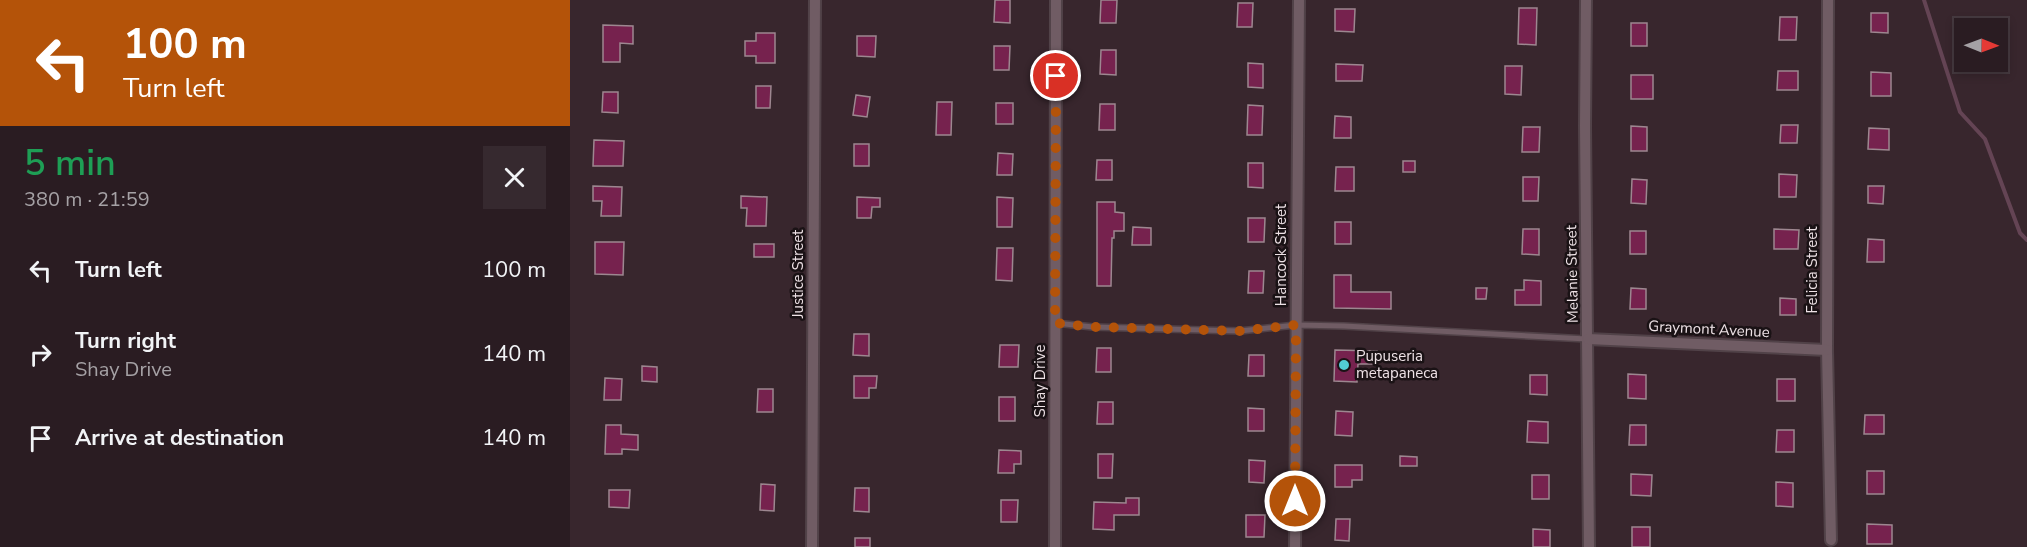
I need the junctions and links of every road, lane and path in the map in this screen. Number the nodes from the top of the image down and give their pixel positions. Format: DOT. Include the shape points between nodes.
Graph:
graph roads {
  1 [pos="815,0"];
  2 [pos="1056,0"];
  3 [pos="1299,0"];
  4 [pos="1586,0"];
  5 [pos="1828,0"];
  6 [pos="1055,323"];
  7 [pos="1296,325"];
  8 [pos="1588,339"];
  9 [pos="1827,350"];
  10 [pos="1831,540"];
  11 [pos="812,547"];
  12 [pos="1055,547"];
  13 [pos="1295,547"];
  14 [pos="1589,547"];
  1 -- 11 [label="street, Justice Street"];
  2 -- 6 [label="street, Shay Drive"];
  3 -- 7 [label="street, Hancock Street"];
  4 -- 8 [label="street, Melanie Street"];
  5 -- 9 [label="street, Felicia Street"];
  6 -- 7 [label="lane" via="1240,331"];
  6 -- 12 [label="street, Shay Drive"];
  7 -- 8 [label="lane"];
  7 -- 13 [label="street, Hancock Street"];
  8 -- 9 [label="street, Graymont Avenue"];
  8 -- 14 [label="street, Melanie Street"];
  9 -- 10 [label="street, Felicia Street"];
}
